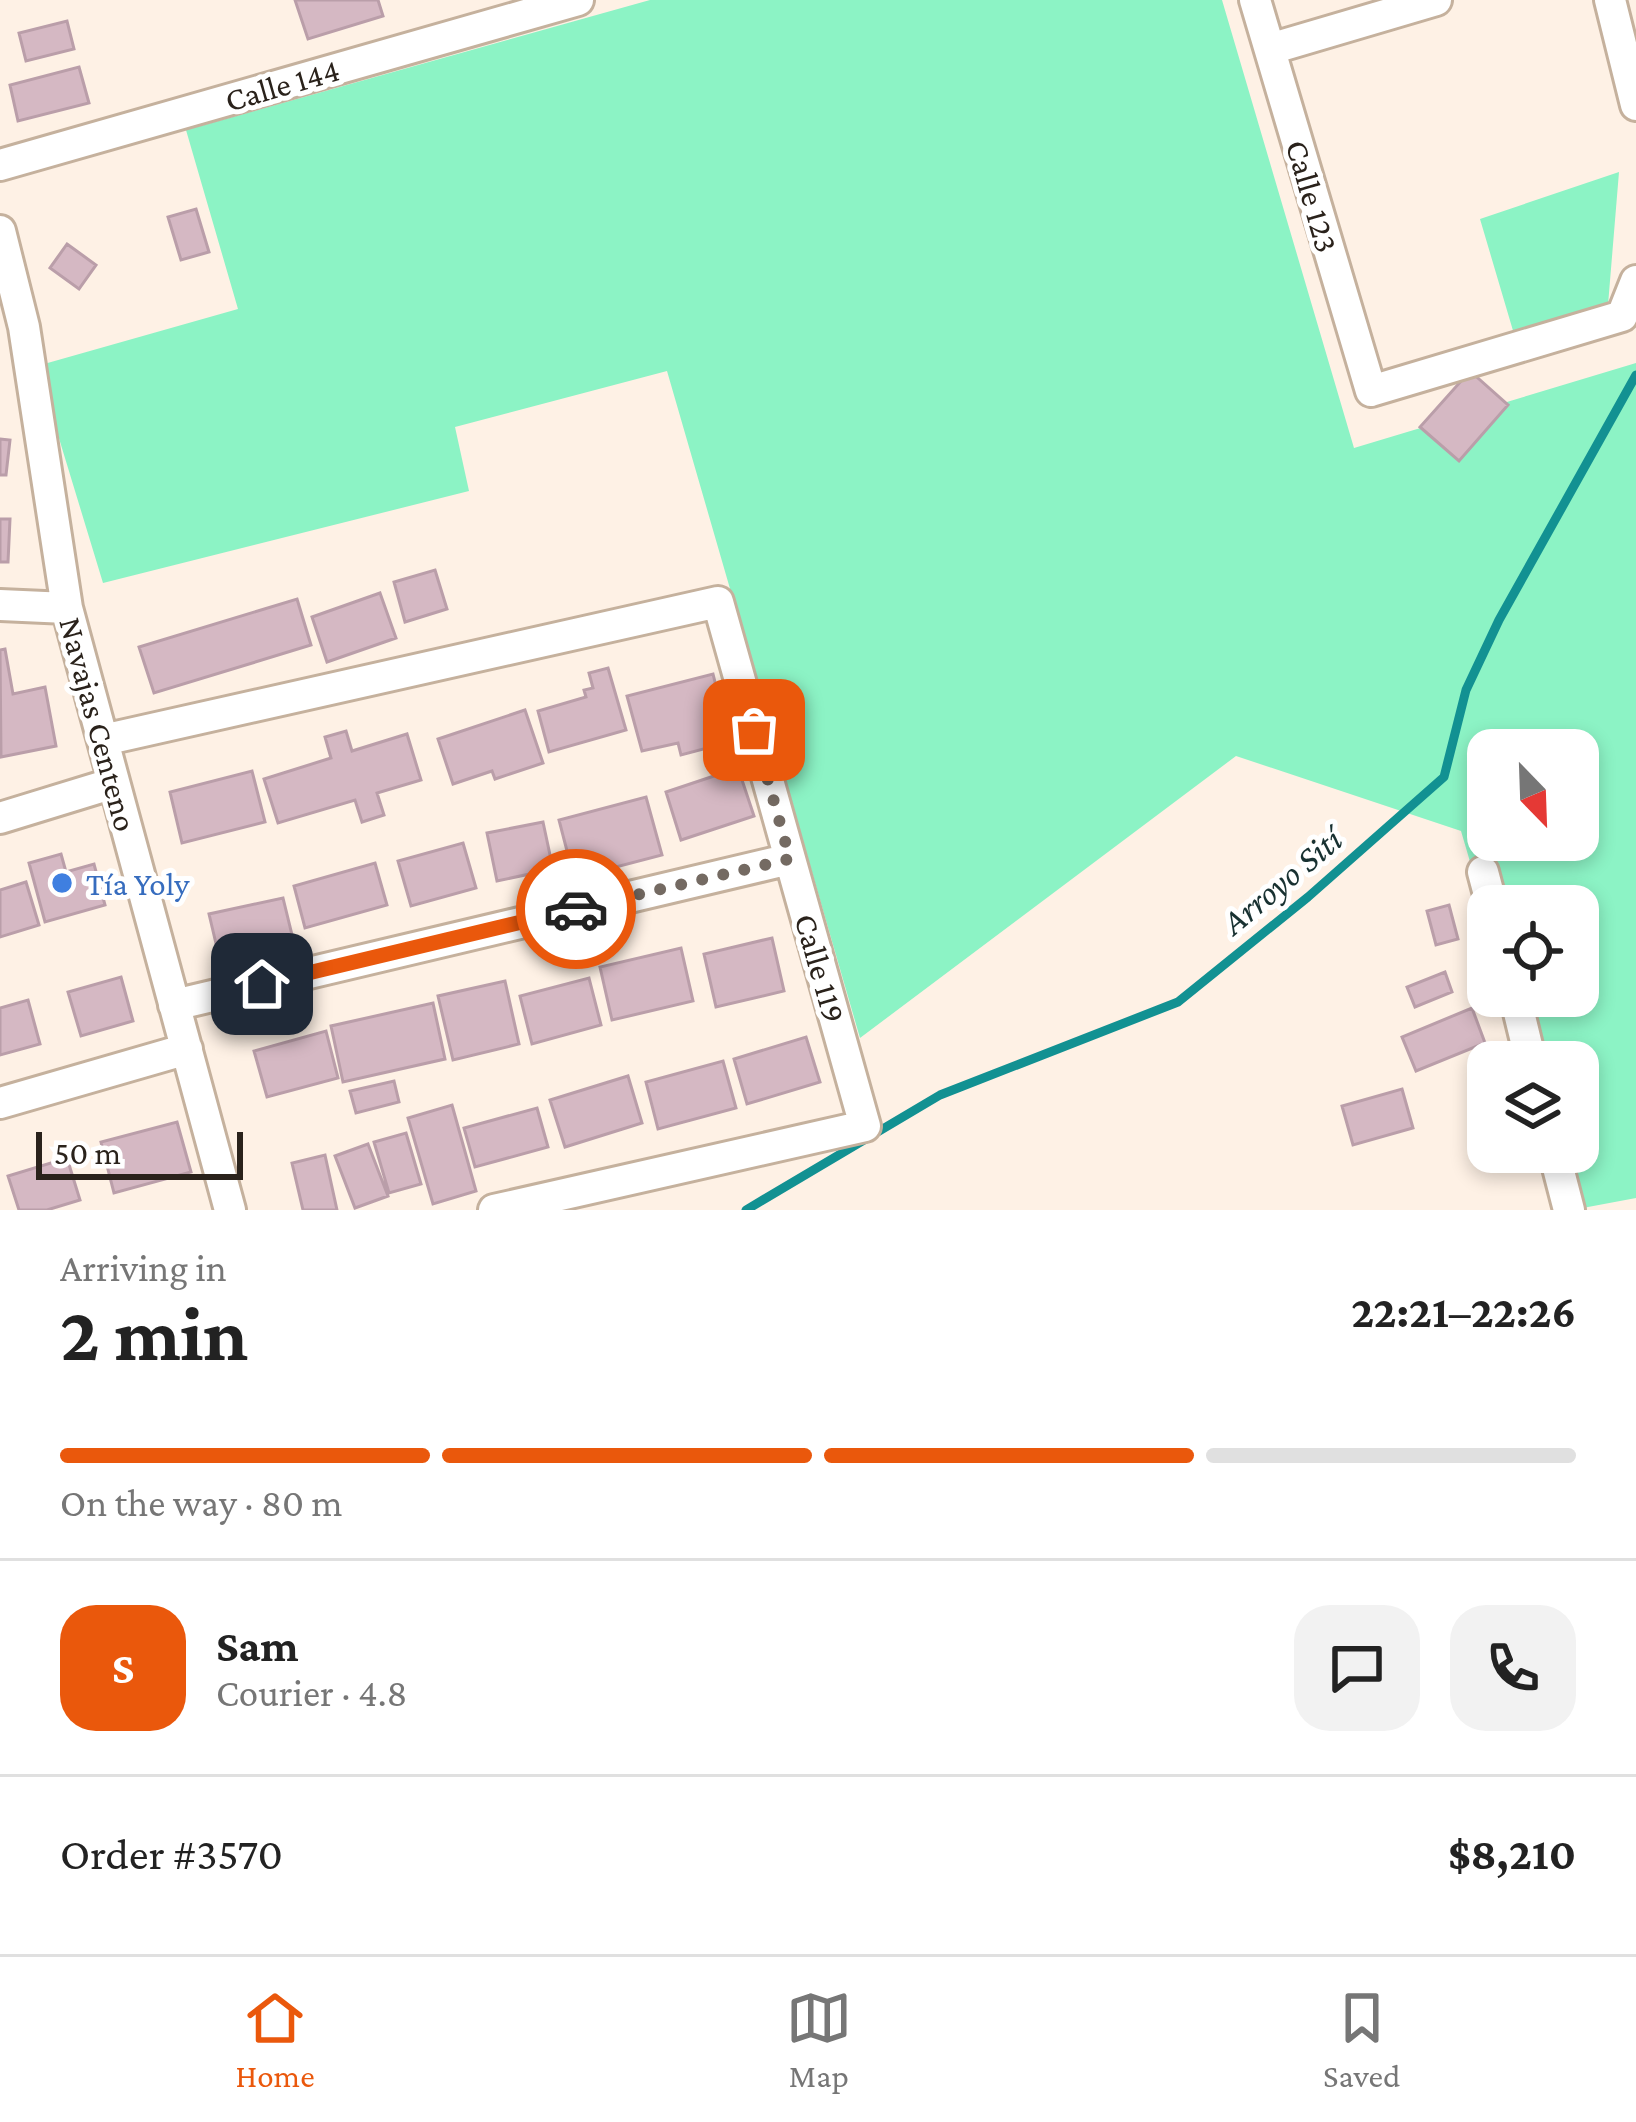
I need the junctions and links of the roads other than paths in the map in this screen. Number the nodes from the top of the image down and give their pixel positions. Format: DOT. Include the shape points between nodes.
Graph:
graph roads {
  1 [pos="1255,0"];
  2 [pos="1436,0"];
  3 [pos="1610,0"];
  4 [pos="569,1"];
  5 [pos="1270,50"];
  6 [pos="1636,105"];
  7 [pos="0,165"];
  8 [pos="0,231"];
  9 [pos="1636,281"];
  10 [pos="0,605"];
  11 [pos="67,608"];
  12 [pos="103,740"];
  13 [pos="114,783"];
  14 [pos="0,818"];
  15 [pos="790,859"];
  16 [pos="1484,872"];
  17 [pos="1487,885"];
  18 [pos="174,1005"];
  19 [pos="187,1049"];
  20 [pos="0,1103"];
  21 [pos="1559,1173"];
  22 [pos="230,1210"];
  23 [pos="494,1210"];
  24 [pos="1569,1210"];
  1 -- 5 [label="street, Calle 123"];
  2 -- 5 [label="street"];
  3 -- 6 [label="street"];
  4 -- 7 [label="street, Calle 144"];
  5 -- 9 [label="street, Calle 123" via="1371,391 1622,316"];
  8 -- 11 [label="street, Navajas Centeno" via="24,327"];
  10 -- 11 [label="street"];
  11 -- 12 [label="street, Navajas Centeno"];
  12 -- 13 [label="street, Navajas Centeno"];
  12 -- 15 [label="street, Calle 119" via="718,602"];
  13 -- 14 [label="street"];
  13 -- 18 [label="street, Navajas Centeno"];
  15 -- 18 [label="street"];
  15 -- 23 [label="street, Calle 119" via="866,1126"];
  16 -- 17 [label="street"];
  18 -- 19 [label="street, Navajas Centeno"];
  19 -- 20 [label="street"];
  19 -- 22 [label="street, Navajas Centeno"];
  21 -- 24 [label="street"];
}
